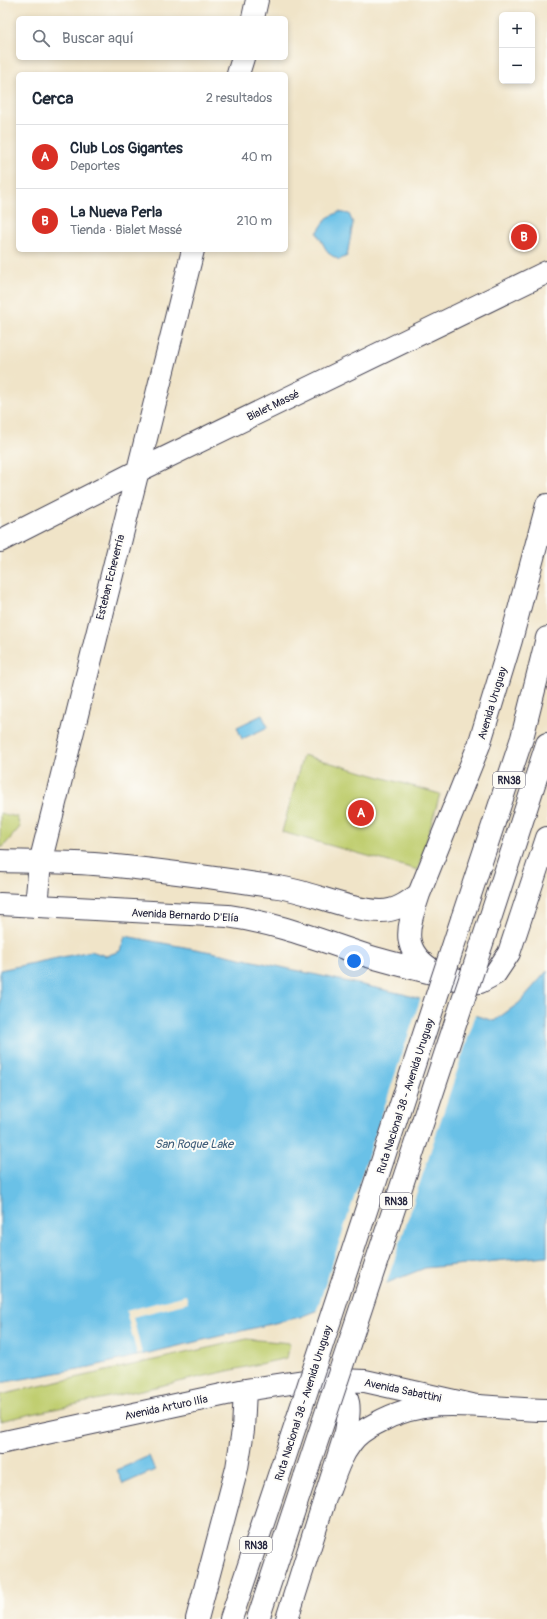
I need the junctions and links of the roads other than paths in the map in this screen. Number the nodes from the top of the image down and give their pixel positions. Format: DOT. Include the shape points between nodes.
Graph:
graph roads {
  1 [pos="258,0"];
  2 [pos="254,16"];
  3 [pos="242,60"];
  4 [pos="239,72"];
  5 [pos="192,252"];
  6 [pos="547,272"];
  7 [pos="136,472"];
  8 [pos="547,505"];
  9 [pos="0,541"];
  10 [pos="547,638"];
  11 [pos="547,744"];
  12 [pos="547,838"];
  13 [pos="0,861"];
  14 [pos="40,863"];
  15 [pos="418,894"];
  16 [pos="0,904"];
  17 [pos="36,906"];
  18 [pos="439,974"];
  19 [pos="333,1379"];
  20 [pos="245,1390"];
  21 [pos="472,1405"];
  22 [pos="547,1410"];
  23 [pos="0,1443"];
  24 [pos="329,1490"];
  25 [pos="197,1619"];
  26 [pos="231,1619"];
  27 [pos="258,1619"];
  28 [pos="287,1619"];
  1 -- 2 [label="main road"];
  3 -- 4 [label="main road"];
  5 -- 7 [label="main road, Esteban Echeverría"];
  6 -- 7 [label="main road, Bialet Massé"];
  7 -- 9 [label="main road, Bialet Massé"];
  7 -- 14 [label="main road, Esteban Echeverría"];
  8 -- 15 [label="main road, Avenida Uruguay" via="511,640 479,745"];
  10 -- 26 [label="main road, Ruta Nacional 38 - Avenida Uruguay / RN38, bridge" via="522,738"];
  11 -- 27 [label="main road, RN38, bridge"];
  12 -- 18 [label="main road, Avenida Bernardo D'Elía" via="509,953 502,965 494,974 480,982 471,983"];
  13 -- 14 [label="main road"];
  14 -- 15 [label="main road" via="93,864 183,873 295,890 364,909 382,911 396,909"];
  14 -- 17 [label="main road, Esteban Echeverría"];
  15 -- 18 [label="main road, Avenida Uruguay" via="410,930 410,945 417,958"];
  16 -- 17 [label="main road, Avenida Bernardo D'Elía"];
  17 -- 18 [label="main road, Avenida Bernardo D'Elía" via="245,918 268,922 370,956"];
  19 -- 20 [label="main road, Avenida Arturo Ilía"];
  19 -- 21 [label="main road, Avenida Sabattini" via="365,1381"];
  19 -- 24 [label="main road" via="343,1388 349,1408 346,1432"];
  20 -- 23 [label="main road, Avenida Arturo Ilía"];
  20 -- 25 [label="main road" via="238,1468"];
  21 -- 22 [label="main road"];
  21 -- 24 [label="main road" via="437,1404 413,1408 395,1413 363,1430 343,1455"];
  24 -- 28 [label="main road"];
}
